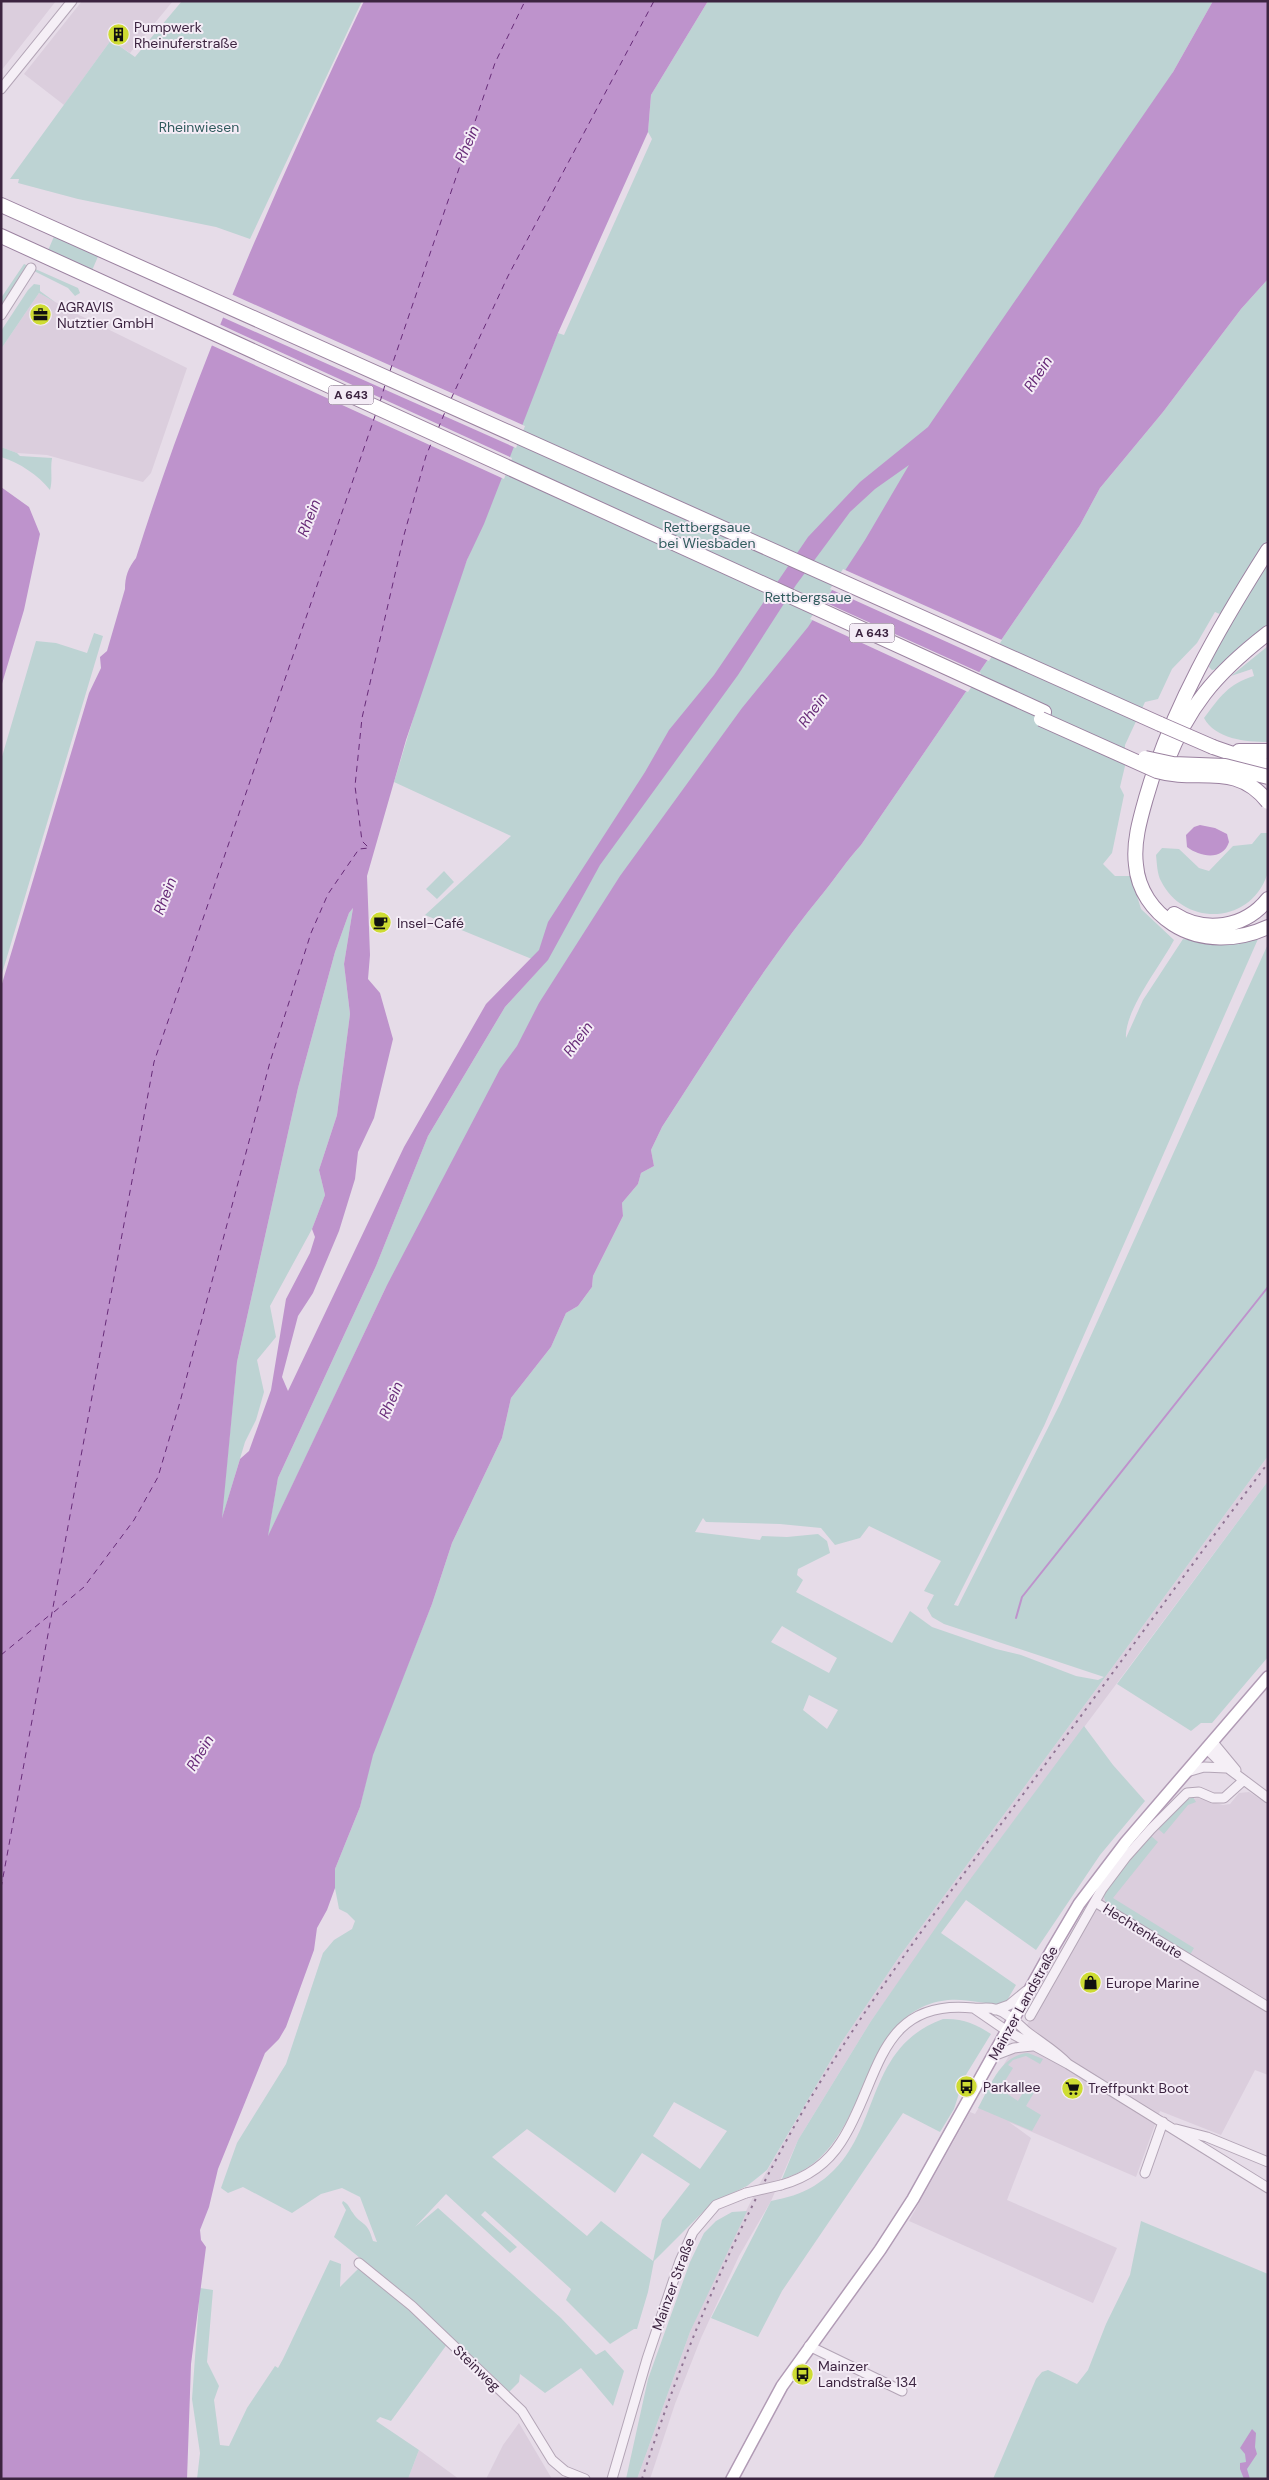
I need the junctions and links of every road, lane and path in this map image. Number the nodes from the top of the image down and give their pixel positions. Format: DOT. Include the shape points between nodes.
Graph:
graph roads {
  1 [pos="72,1"];
  2 [pos="1,89"];
  3 [pos="1,205"];
  4 [pos="1,236"];
  5 [pos="31,268"];
  6 [pos="1,316"];
  7 [pos="1268,550"];
  8 [pos="700,554"];
  9 [pos="1268,633"];
  10 [pos="1213,747"];
  11 [pos="1268,751"];
  12 [pos="1268,766"];
  13 [pos="1268,777"];
  14 [pos="1268,802"];
  15 [pos="1147,809"];
  16 [pos="1268,899"];
  17 [pos="1268,927"];
  18 [pos="1268,1677"];
  19 [pos="1209,1744"];
  20 [pos="1231,1770"];
  21 [pos="1185,1773"];
  22 [pos="1244,1780"];
  23 [pos="1268,1798"];
  24 [pos="1095,1902"];
  25 [pos="1030,1988"];
  26 [pos="1268,2007"];
  27 [pos="975,2009"];
  28 [pos="995,2010"];
  29 [pos="1030,2016"];
  30 [pos="1013,2019"];
  31 [pos="1007,2031"];
  32 [pos="1033,2046"];
  33 [pos="993,2056"];
  34 [pos="1068,2064"];
  35 [pos="1167,2125"];
  36 [pos="1268,2162"];
  37 [pos="1145,2173"];
  38 [pos="1268,2188"];
  39 [pos="359,2264"];
  40 [pos="809,2346"];
  41 [pos="902,2391"];
  42 [pos="585,2479"];
  43 [pos="612,2479"];
  44 [pos="732,2479"];
  1 -- 2 [label="street"];
  3 -- 10 [label="highway, A 643, bridge"];
  4 -- 8 [label="highway, A 643"];
  5 -- 6 [label="street"];
  7 -- 15 [label="highway" via="1229,614 1181,706 1157,761"];
  8 -- 13 [label="highway, A 643, bridge" via="1141,757 1173,764 1235,768"];
  8 -- 14 [label="highway, bridge" via="728,575 1138,764 1175,776 1215,774 1233,777 1250,785"];
  9 -- 15 [label="highway" via="1216,677 1199,698"];
  10 -- 11 [label="highway" via="1243,752"];
  10 -- 12 [label="highway, A 643"];
  15 -- 16 [label="highway" via="1146,873 1154,893 1168,909 1196,924 1217,926 1248,917"];
  15 -- 17 [label="highway" via="1136,848 1137,873 1146,896 1162,916 1183,930 1208,937 1235,936"];
  18 -- 19 [label="main road, Mainzer Landstraße"];
  19 -- 20 [label="street"];
  19 -- 21 [label="main road, Mainzer Landstraße"];
  19 -- 22 [label="street"];
  20 -- 21 [label="street" via="1211,1766"];
  20 -- 22 [label="street"];
  21 -- 25 [label="main road, Mainzer Landstraße" via="1094,1883"];
  22 -- 23 [label="street"];
  22 -- 24 [label="street, Mainzer Landstraße" via="1224,1798 1193,1792 1182,1797 1126,1857"];
  24 -- 26 [label="street, Hechtenkaute"];
  24 -- 29 [label="street, Mainzer Landstraße"];
  25 -- 28 [label="street" via="1009,2005"];
  25 -- 30 [label="main road, Mainzer Landstraße"];
  27 -- 28 [label="street, Mainzer Straße"];
  27 -- 31 [label="street"];
  27 -- 43 [label="street, Mainzer Straße, bridge" via="944,2008 923,2014 904,2027 879,2058 849,2128 833,2152 806,2176 716,2205 693,2232 647,2359"];
  28 -- 30 [label="street"];
  30 -- 31 [label="main road, Mainzer Landstraße"];
  30 -- 34 [label="street"];
  31 -- 32 [label="street"];
  31 -- 33 [label="main road, Mainzer Landstraße"];
  32 -- 33 [label="street" via="1014,2048"];
  32 -- 34 [label="street"];
  33 -- 40 [label="main road, Mainzer Landstraße" via="908,2207"];
  34 -- 35 [label="street"];
  35 -- 36 [label="street"];
  35 -- 37 [label="street"];
  35 -- 38 [label="street"];
  39 -- 42 [label="street, Steinweg" via="412,2306 522,2411 552,2460 566,2471"];
  40 -- 41 [label="street"];
  40 -- 44 [label="main road, Mainzer Landstraße" via="772,2402"];
}
